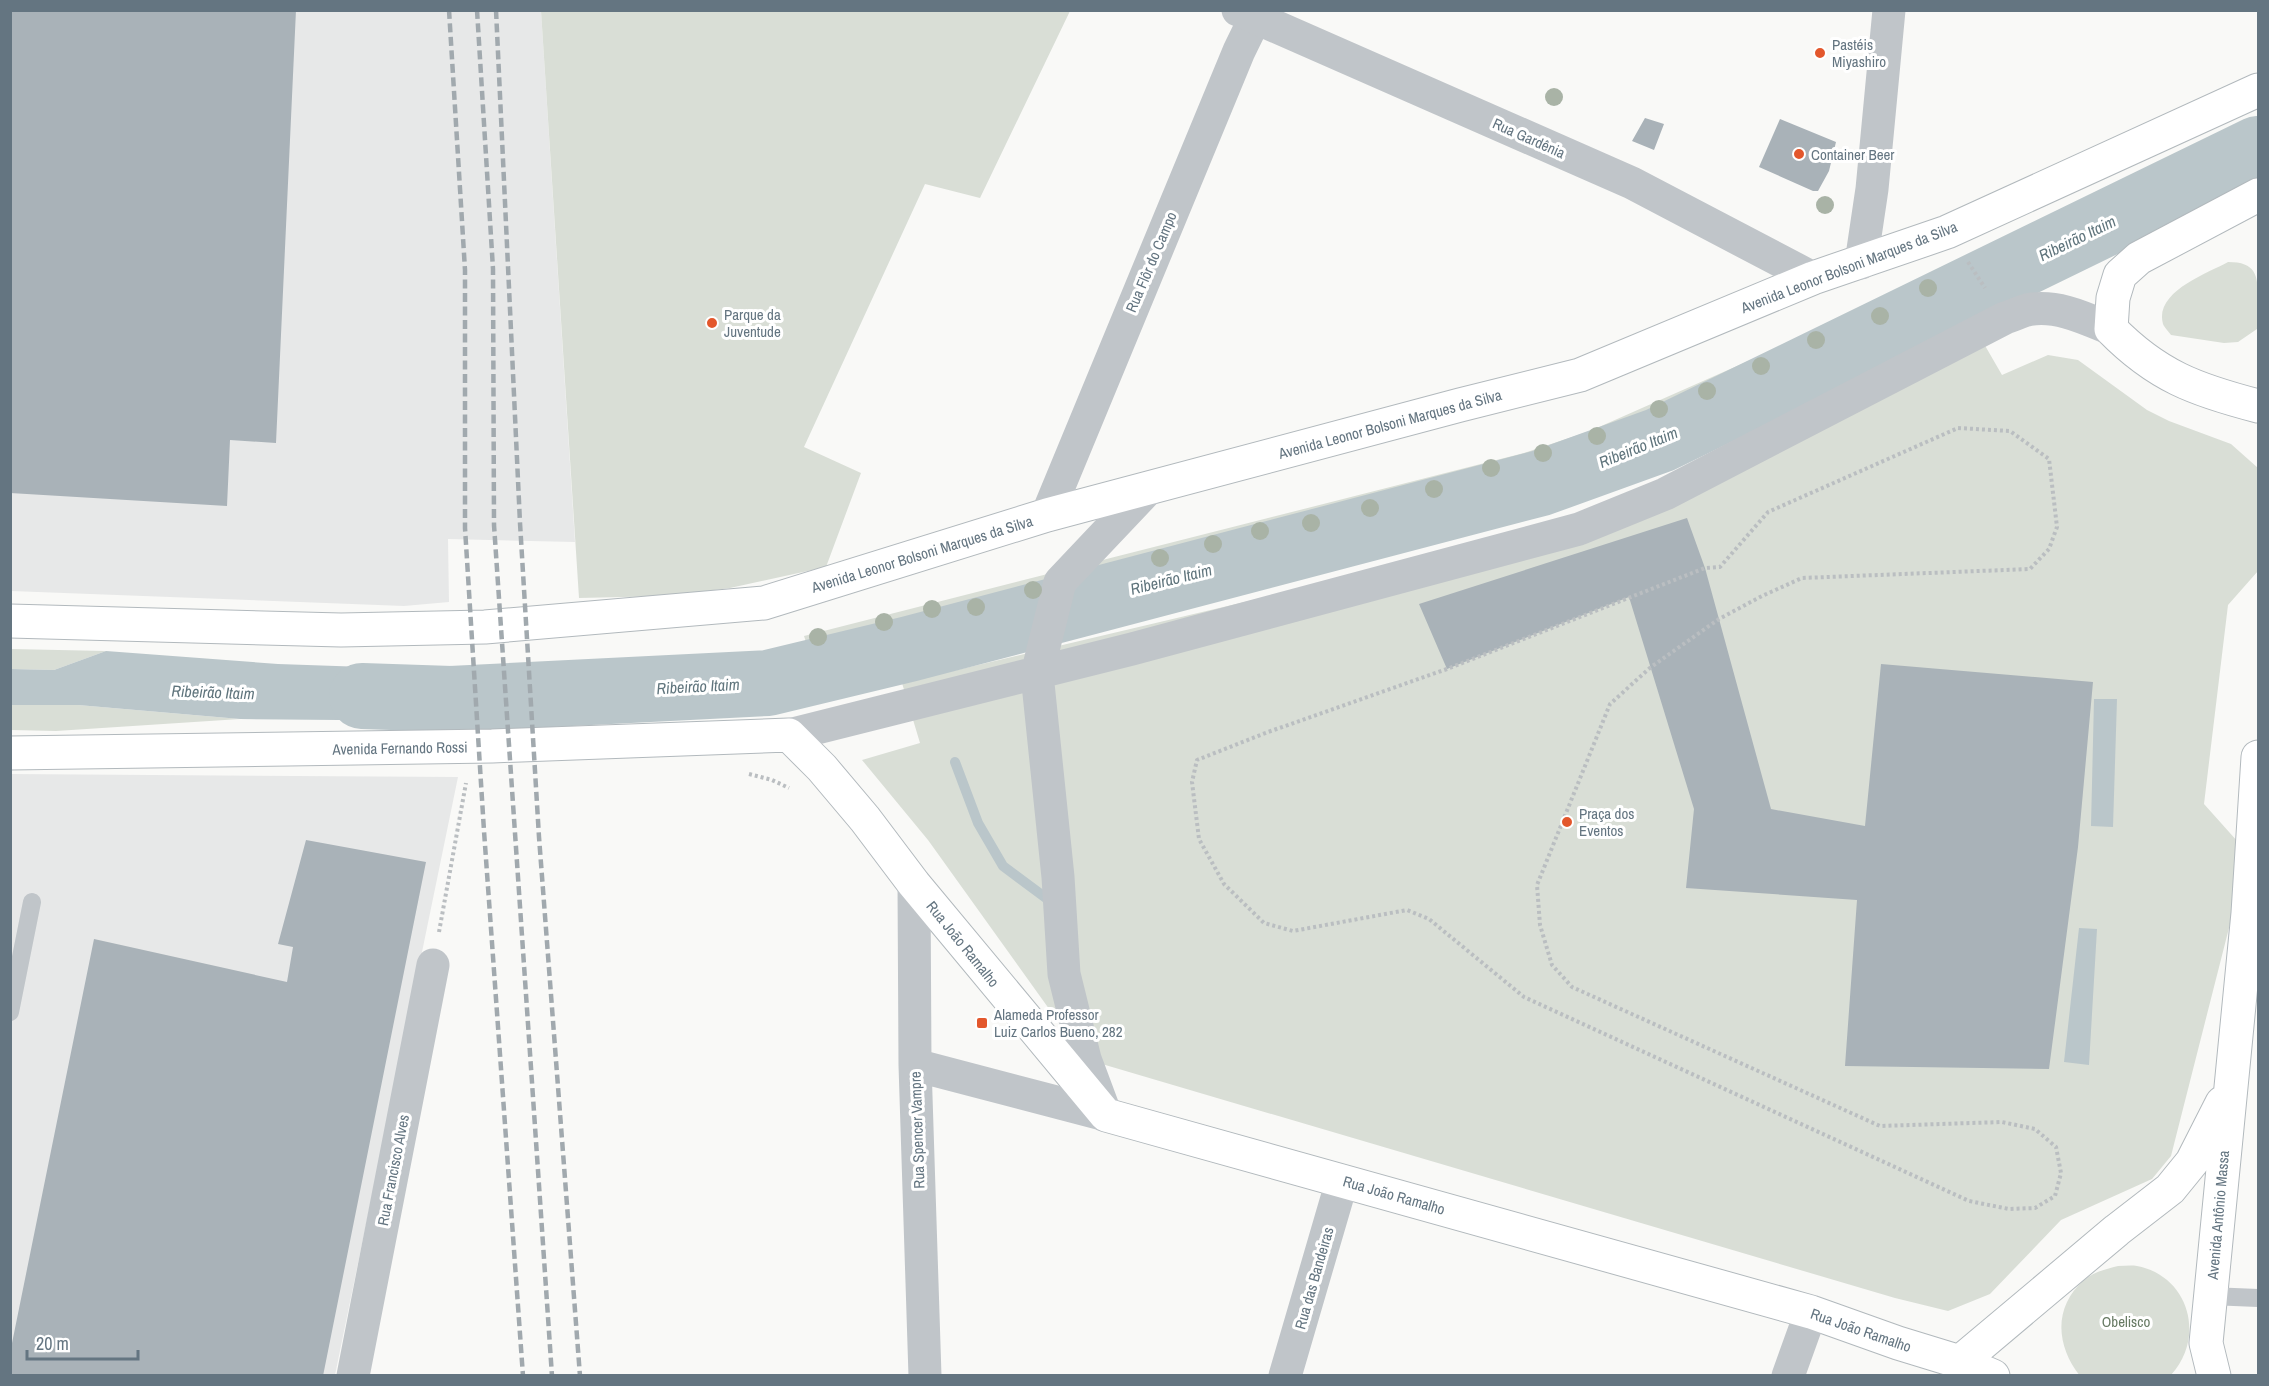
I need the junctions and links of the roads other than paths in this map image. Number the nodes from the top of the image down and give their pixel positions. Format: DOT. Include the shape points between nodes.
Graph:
graph roads {
  1 [pos="1889,10"];
  2 [pos="1251,13"];
  3 [pos="2259,90"];
  4 [pos="2259,195"];
  5 [pos="1861,263"];
  6 [pos="1813,278"];
  7 [pos="2111,328"];
  8 [pos="2259,406"];
  9 [pos="1148,489"];
  10 [pos="1047,515"];
  11 [pos="10,621"];
  12 [pos="1036,674"];
  13 [pos="789,735"];
  14 [pos="10,753"];
  15 [pos="2259,758"];
  16 [pos="914,884"];
  17 [pos="32,902"];
  18 [pos="2253,913"];
  19 [pos="434,965"];
  20 [pos="10,1012"];
  21 [pos="915,1065"];
  22 [pos="2230,1088"];
  23 [pos="1106,1115"];
  24 [pos="1342,1181"];
  25 [pos="2210,1296"];
  26 [pos="2259,1298"];
  27 [pos="1811,1312"];
  28 [pos="1960,1362"];
  29 [pos="353,1376"];
  30 [pos="925,1376"];
  31 [pos="1285,1376"];
  32 [pos="1788,1376"];
  33 [pos="1993,1376"];
  34 [pos="2214,1376"];
  1 -- 5 [label="street"];
  2 -- 6 [label="street, Rua Gardênia" via="1632,183"];
  2 -- 10 [label="street, Rua Flôr do Campo" via="1239,51"];
  3 -- 5 [label="main road, Avenida Leonor Bolsoni Marques da Silva" via="1947,232"];
  4 -- 7 [label="main road" via="2139,258 2126,269 2120,275 2113,298"];
  5 -- 6 [label="main road, Avenida Leonor Bolsoni Marques da Silva"];
  6 -- 9 [label="main road, Avenida Leonor Bolsoni Marques da Silva" via="1580,375"];
  7 -- 8 [label="main road" via="2128,346 2183,383"];
  7 -- 12 [label="street" via="2075,314 2028,310 2005,318 1665,494 1579,529"];
  9 -- 10 [label="main road, Avenida Leonor Bolsoni Marques da Silva"];
  9 -- 12 [label="street" via="1060,582"];
  10 -- 11 [label="main road, Avenida Leonor Bolsoni Marques da Silva" via="764,603 485,627 341,630"];
  12 -- 13 [label="street"];
  12 -- 23 [label="street" via="1058,877 1064,974 1085,1059"];
  13 -- 14 [label="main road, Avenida Fernando Rossi" via="492,746"];
  13 -- 16 [label="main road, Rua João Ramalho" via="865,819"];
  15 -- 18 [label="main road, Avenida Antônio Massa"];
  16 -- 21 [label="street, Rua Spencer Vampre"];
  16 -- 23 [label="main road, Rua João Ramalho"];
  17 -- 20 [label="lane"];
  18 -- 22 [label="main road, Avenida Antônio Massa"];
  19 -- 29 [label="street, Rua Francisco Alves"];
  21 -- 23 [label="street"];
  21 -- 30 [label="street, Rua Spencer Vampre"];
  22 -- 25 [label="main road, Avenida Antônio Massa"];
  22 -- 28 [label="main road, Avenida Antônio Massa" via="2192,1162 2170,1189"];
  23 -- 24 [label="main road, Rua João Ramalho"];
  24 -- 27 [label="main road, Rua João Ramalho"];
  24 -- 31 [label="street, Rua das Bandeiras"];
  25 -- 26 [label="lane"];
  25 -- 34 [label="main road, Avenida Antônio Massa" via="2206,1343"];
  27 -- 28 [label="main road, Rua João Ramalho"];
  27 -- 32 [label="street"];
  28 -- 33 [label="main road, Rua João Ramalho"];
}
